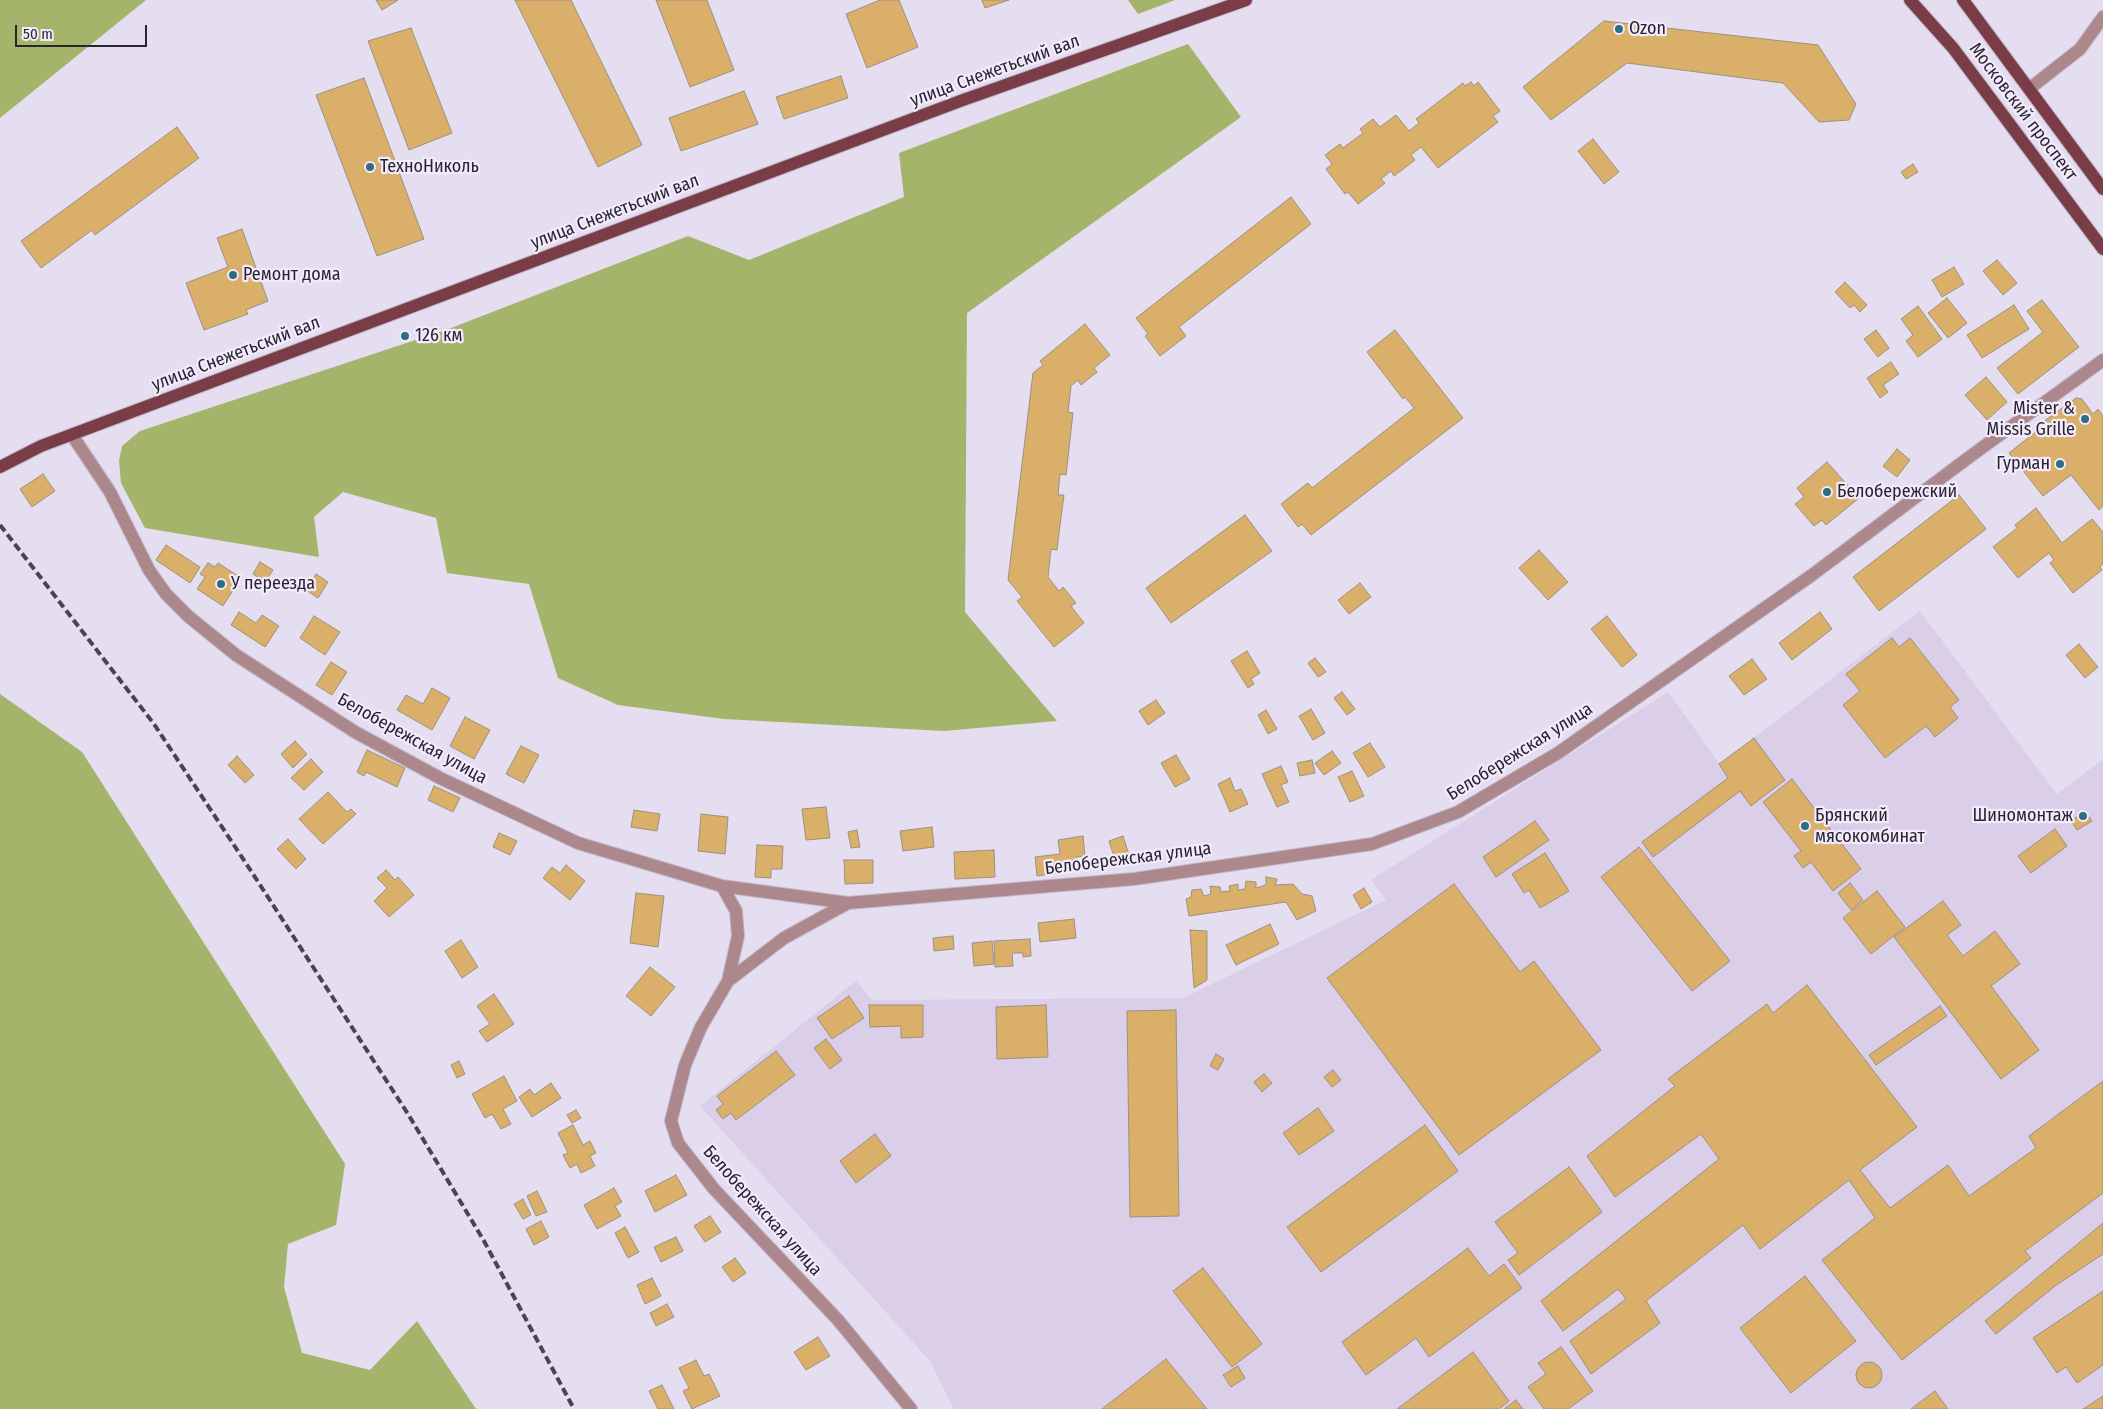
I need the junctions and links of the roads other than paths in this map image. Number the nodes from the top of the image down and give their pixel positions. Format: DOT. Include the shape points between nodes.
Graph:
graph roads {
  1 [pos="1246,0"];
  2 [pos="1910,0"];
  3 [pos="1963,0"];
  4 [pos="2103,17"];
  5 [pos="2029,89"];
  6 [pos="2103,188"];
  7 [pos="2103,249"];
  8 [pos="2103,360"];
  9 [pos="72,435"];
  10 [pos="0,467"];
  11 [pos="722,886"];
  12 [pos="848,903"];
  13 [pos="728,981"];
  14 [pos="911,1409"];
  1 -- 9 [label="main road, улица Снежетьский вал" via="963,100"];
  2 -- 7 [label="main road, Московский проспект" via="1953,48"];
  3 -- 5 [label="main road, Московский проспект"];
  4 -- 5 [label="street" via="2080,49"];
  5 -- 6 [label="main road, Московский проспект"];
  8 -- 12 [label="street, Белобережская улица" via="1728,634 1558,753 1458,812 1372,844 1144,877"];
  9 -- 10 [label="main road, улица Снежетьский вал" via="41,446"];
  9 -- 11 [label="street, Белобережская улица" via="110,492 149,570 166,594 236,655 355,732 440,778 569,839"];
  11 -- 12 [label="street, Белобережская улица"];
  11 -- 13 [label="street" via="736,911 738,936"];
  12 -- 13 [label="street, Белобережская улица" via="784,938"];
  13 -- 14 [label="street, Белобережская улица" via="701,1027 686,1065 671,1121 678,1143 714,1189 838,1320"];
}
